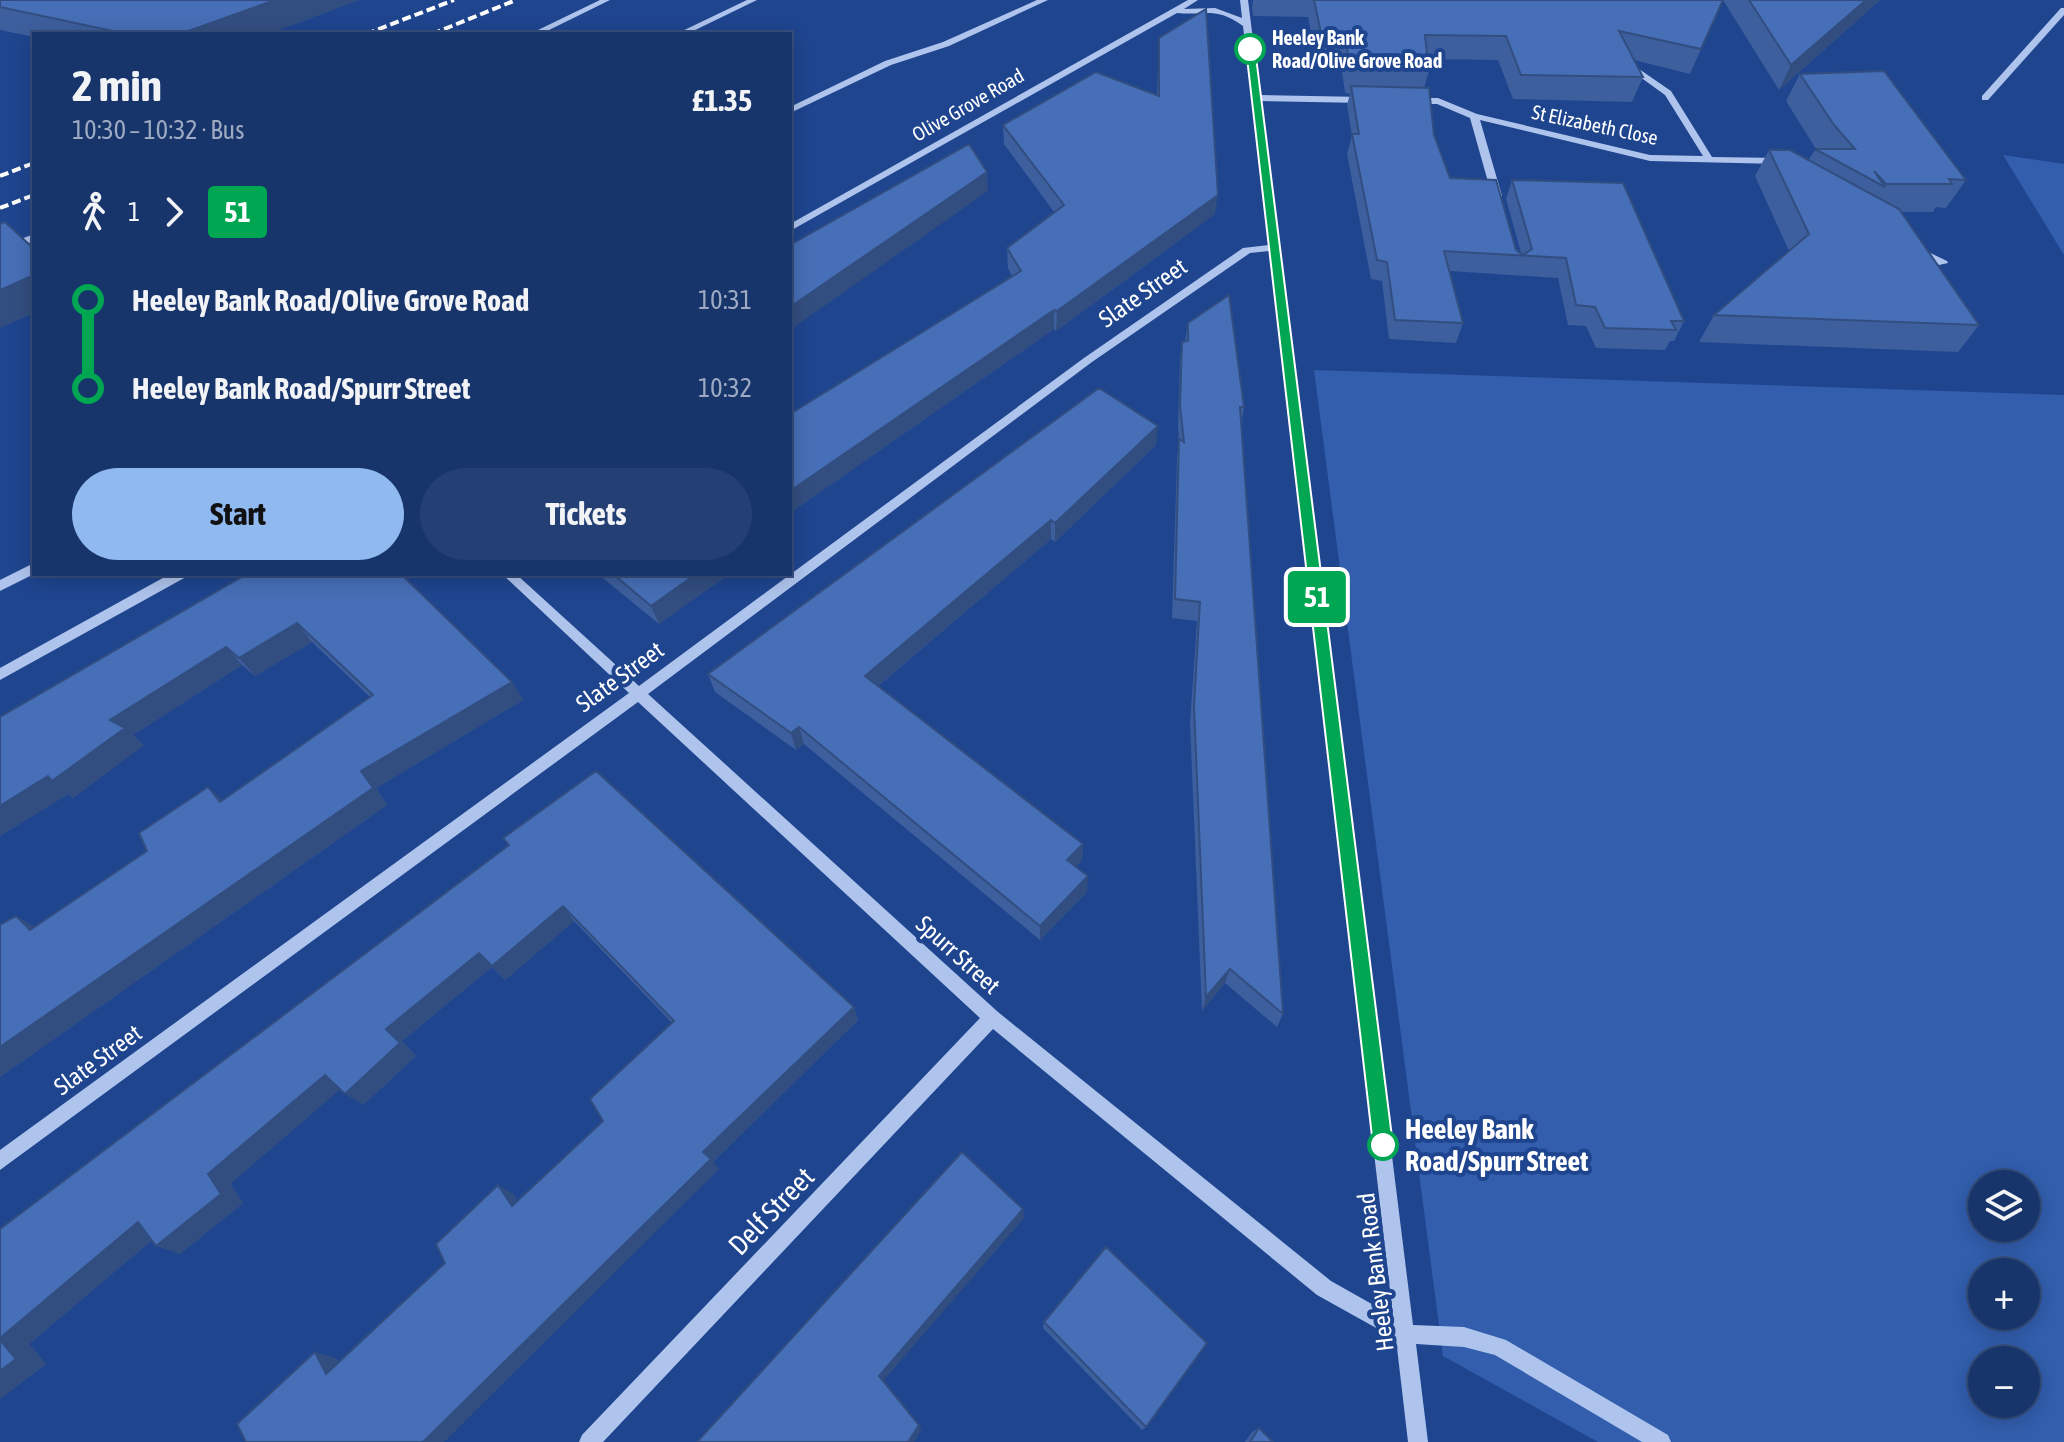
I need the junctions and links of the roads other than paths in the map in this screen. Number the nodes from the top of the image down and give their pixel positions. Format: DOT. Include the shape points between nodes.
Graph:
graph roads {
  1 [pos="606,0"];
  2 [pos="753,0"];
  3 [pos="1044,0"];
  4 [pos="1194,0"];
  5 [pos="1244,0"];
  6 [pos="2064,10"];
  7 [pos="1165,16"];
  8 [pos="1247,25"];
  9 [pos="546,32"];
  10 [pos="684,32"];
  11 [pos="1639,72"];
  12 [pos="1257,98"];
  13 [pos="1985,98"];
  14 [pos="1380,100"];
  15 [pos="1409,101"];
  16 [pos="792,108"];
  17 [pos="1474,116"];
  18 [pos="1709,159"];
  19 [pos="1759,161"];
  20 [pos="1781,161"];
  21 [pos="1785,175"];
  22 [pos="1500,208"];
  23 [pos="792,227"];
  24 [pos="32,238"];
  25 [pos="1903,241"];
  26 [pos="1275,247"];
  27 [pos="0,251"];
  28 [pos="1943,263"];
  29 [pos="32,569"];
  30 [pos="177,576"];
  31 [pos="510,576"];
  32 [pos="0,586"];
  33 [pos="0,675"];
  34 [pos="638,694"];
  35 [pos="992,1018"];
  36 [pos="0,1161"];
  37 [pos="1406,1334"];
  38 [pos="589,1442"];
  39 [pos="1418,1442"];
  40 [pos="1661,1442"];
  1 -- 9 [label="street"];
  2 -- 10 [label="street"];
  3 -- 16 [label="street"];
  4 -- 7 [label="street, Olive Grove Road"];
  5 -- 8 [label="street, Heeley Bank Road"];
  6 -- 13 [label="street"];
  7 -- 8 [label="street, Olive Grove Road" via="1206,9 1223,11"];
  7 -- 23 [label="street, Olive Grove Road"];
  8 -- 12 [label="street, Heeley Bank Road"];
  11 -- 18 [label="street, St Elizabeth Close" via="1668,93"];
  12 -- 14 [label="street"];
  12 -- 26 [label="street, Heeley Bank Road"];
  15 -- 17 [label="street, St Elizabeth Close" via="1438,101"];
  17 -- 18 [label="street, St Elizabeth Close" via="1650,158"];
  17 -- 22 [label="street"];
  18 -- 19 [label="street, St Elizabeth Close"];
  19 -- 20 [label="street, St Elizabeth Close"];
  19 -- 21 [label="street"];
  24 -- 27 [label="street"];
  25 -- 28 [label="street"];
  26 -- 34 [label="street, Slate Street" via="1247,250 1100,352"];
  26 -- 37 [label="street, Heeley Bank Road"];
  29 -- 32 [label="street"];
  30 -- 33 [label="street"];
  31 -- 34 [label="street, Spurr Street"];
  34 -- 35 [label="street, Spurr Street"];
  34 -- 36 [label="street, Slate Street"];
  35 -- 37 [label="street, Spurr Street" via="1324,1288"];
  35 -- 38 [label="street, Delf Street"];
  37 -- 39 [label="street, Heeley Bank Road"];
  37 -- 40 [label="street" via="1464,1337 1499,1347"];
}
